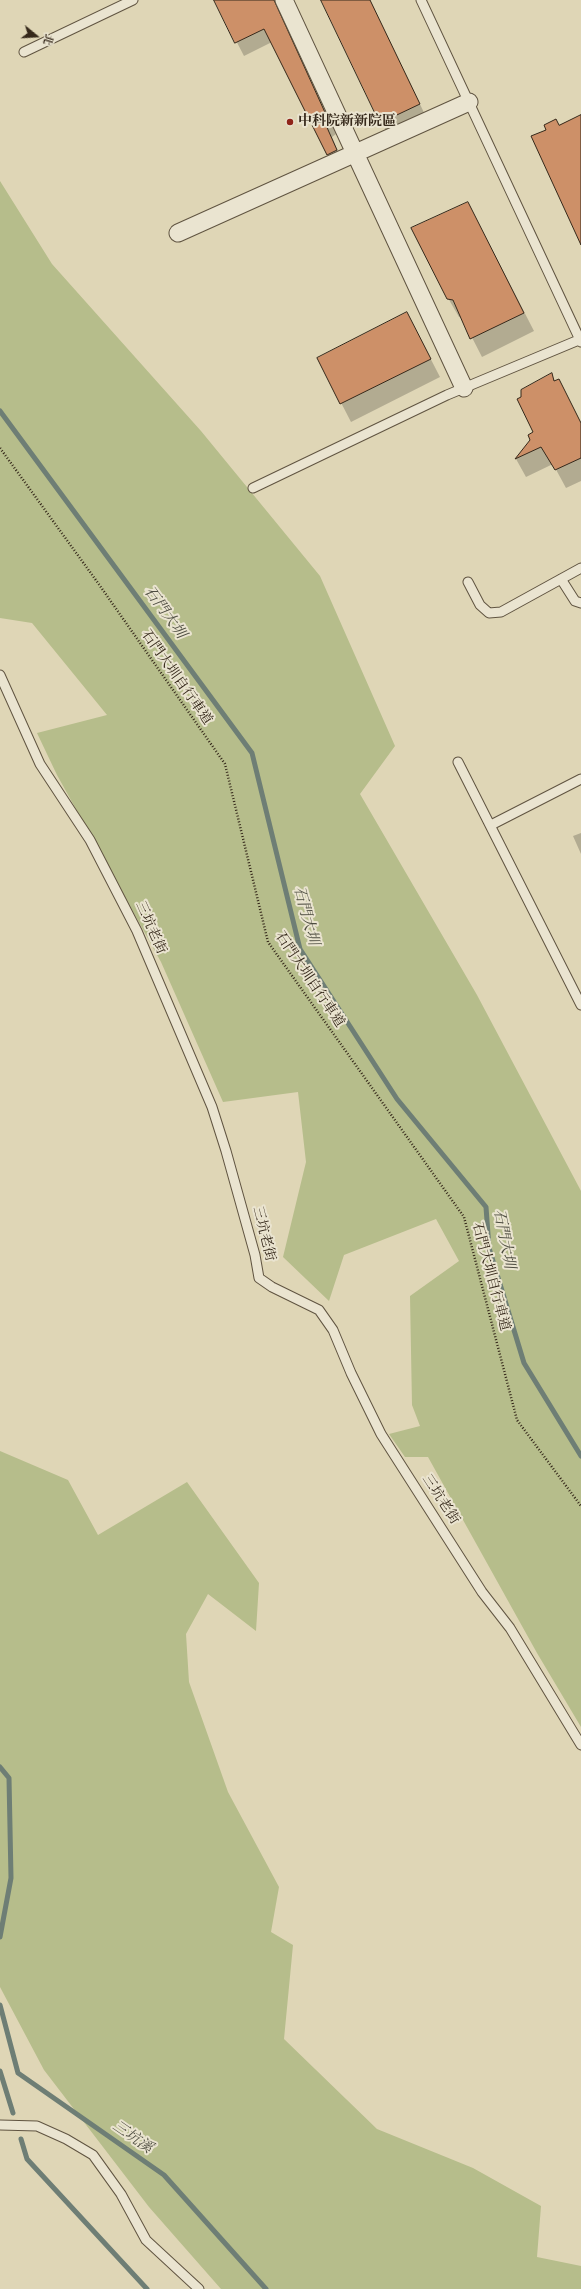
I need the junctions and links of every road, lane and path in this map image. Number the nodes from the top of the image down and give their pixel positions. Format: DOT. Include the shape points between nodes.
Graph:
graph roads {
  1 [pos="133,0"];
  2 [pos="284,0"];
  3 [pos="421,0"];
  4 [pos="24,52"];
  5 [pos="469,102"];
  6 [pos="355,153"];
  7 [pos="178,233"];
  8 [pos="581,340"];
  9 [pos="464,388"];
  10 [pos="0,448"];
  11 [pos="254,488"];
  12 [pos="581,568"];
  13 [pos="561,579"];
  14 [pos="468,582"];
  15 [pos="581,603"];
  16 [pos="0,675"];
  17 [pos="458,762"];
  18 [pos="581,779"];
  19 [pos="491,825"];
  20 [pos="581,1005"];
  21 [pos="581,1506"];
  22 [pos="581,1745"];
  23 [pos="0,2125"];
  24 [pos="199,2289"];
  1 -- 4 [label="lane"];
  2 -- 6 [label="street"];
  3 -- 5 [label="lane"];
  5 -- 6 [label="street"];
  5 -- 8 [label="lane"];
  6 -- 7 [label="street"];
  6 -- 9 [label="street"];
  8 -- 9 [label="lane"];
  9 -- 11 [label="lane"];
  10 -- 21 [label="path, 石門大圳自行車道" via="225,764 268,942 464,1217 517,1420"];
  12 -- 13 [label="lane"];
  13 -- 14 [label="lane" via="502,612 489,613 480,605"];
  13 -- 15 [label="lane" via="575,601"];
  16 -- 22 [label="lane, 三坑老街" via="40,764 90,840 137,931 212,1107 231,1166 259,1278 319,1310 333,1330 381,1434 482,1592 510,1628"];
  17 -- 19 [label="lane"];
  18 -- 19 [label="lane"];
  19 -- 20 [label="lane"];
  23 -- 24 [label="lane" via="37,2126 93,2155 121,2194 146,2240"];
}
